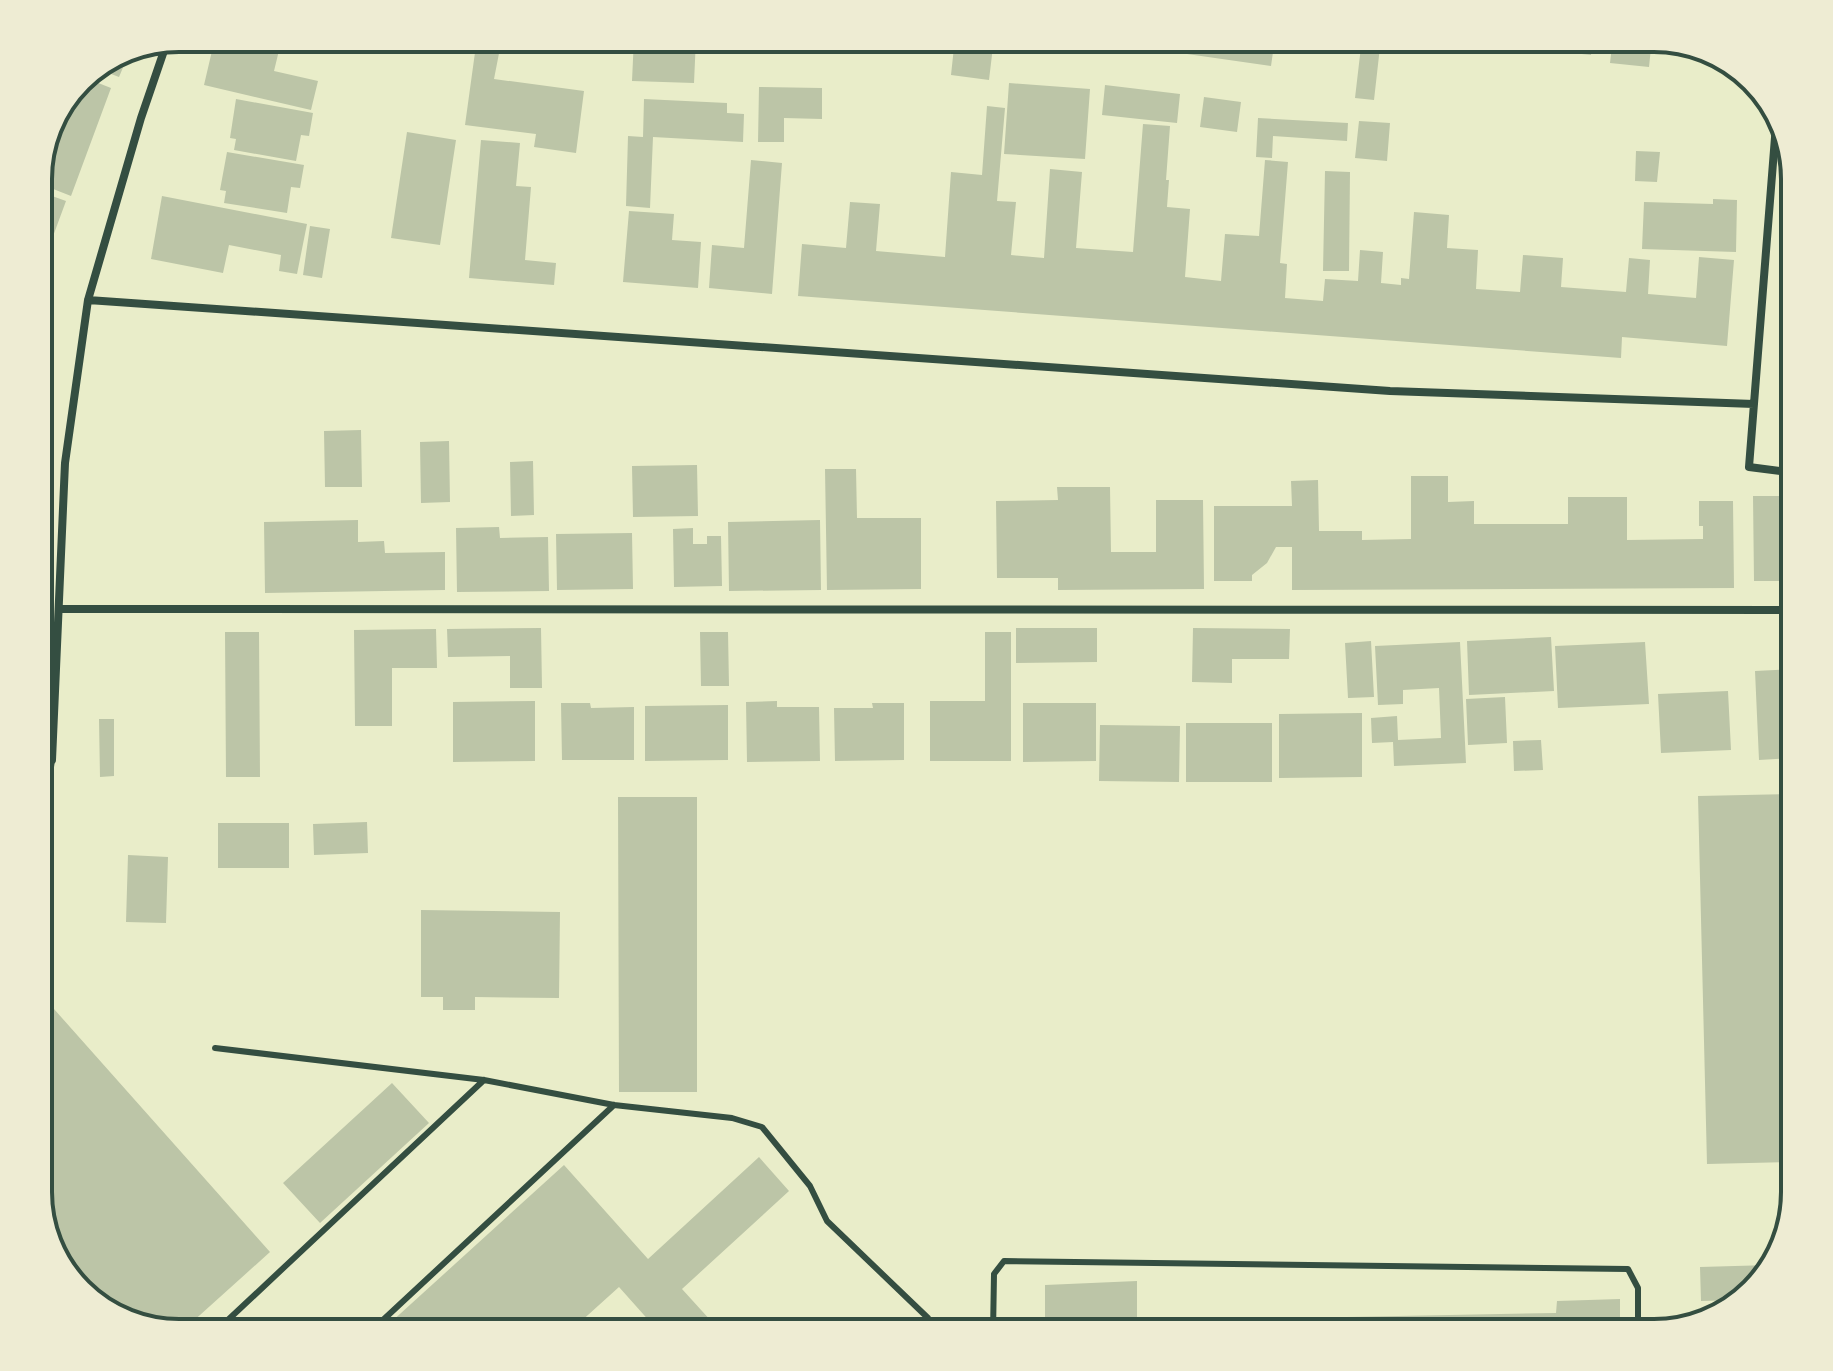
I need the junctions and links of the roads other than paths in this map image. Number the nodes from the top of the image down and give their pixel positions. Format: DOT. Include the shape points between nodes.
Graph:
graph roads {
  1 [pos="163,53"];
  2 [pos="1775,140"];
  3 [pos="88,300"];
  4 [pos="1754,404"];
  5 [pos="1781,471"];
  6 [pos="60,609"];
  7 [pos="1781,610"];
  8 [pos="52,760"];
  9 [pos="215,1048"];
  10 [pos="484,1080"];
  11 [pos="614,1105"];
  12 [pos="229,1319"];
  13 [pos="384,1319"];
  14 [pos="929,1319"];
  15 [pos="993,1319"];
  16 [pos="1638,1319"];
  1 -- 3 [label="street"];
  2 -- 4 [label="street"];
  3 -- 4 [label="street" via="1390,391"];
  3 -- 6 [label="street" via="65,463"];
  4 -- 5 [label="street" via="1749,467"];
  6 -- 7 [label="street"];
  6 -- 8 [label="street"];
  9 -- 10 [label="lane"];
  10 -- 11 [label="lane"];
  10 -- 12 [label="lane"];
  11 -- 13 [label="lane"];
  11 -- 14 [label="lane" via="732,1118 762,1127 810,1186 827,1221"];
  15 -- 16 [label="lane" via="994,1274 1004,1261 1628,1269 1638,1288"];
}
